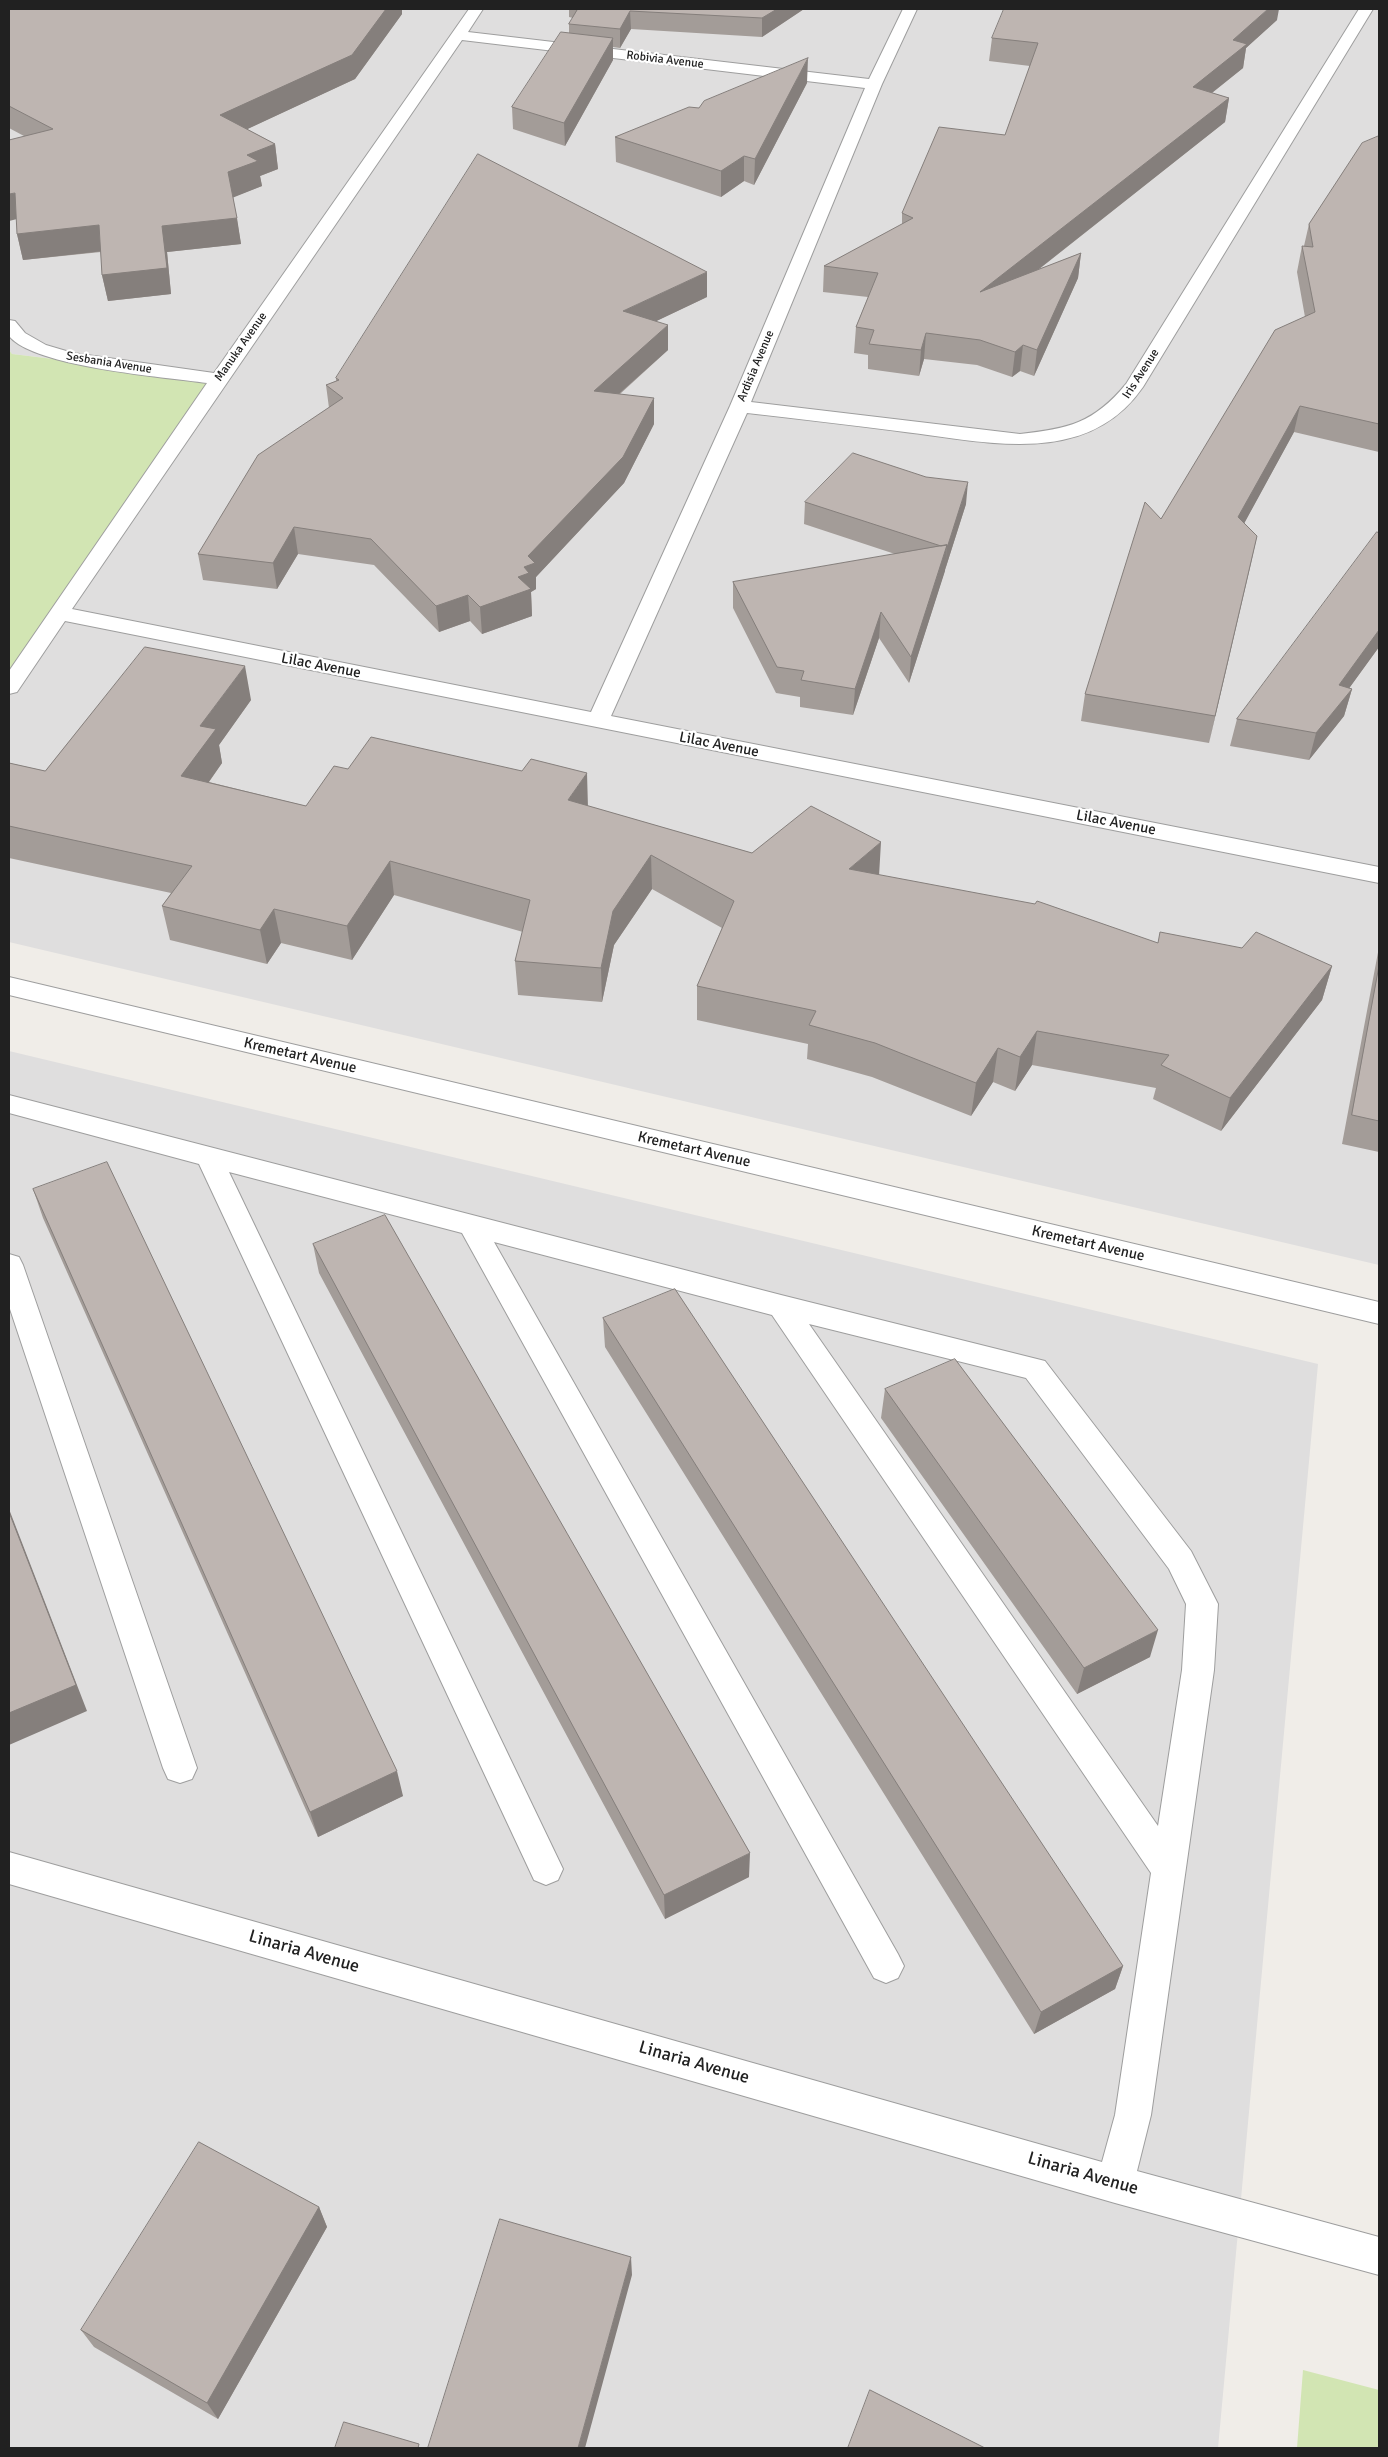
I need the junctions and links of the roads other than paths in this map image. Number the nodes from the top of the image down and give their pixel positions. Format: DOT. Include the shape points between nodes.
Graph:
graph roads {
  1 [pos="476,9"];
  2 [pos="910,9"];
  3 [pos="1366,9"];
  4 [pos="456,36"];
  5 [pos="874,84"];
  6 [pos="9,324"];
  7 [pos="219,379"];
  8 [pos="740,406"];
  9 [pos="58,613"];
  10 [pos="9,687"];
  11 [pos="598,721"];
  12 [pos="1379,875"];
  13 [pos="9,986"];
  14 [pos="9,1104"];
  15 [pos="208,1155"];
  16 [pos="470,1223"];
  17 [pos="9,1265"];
  18 [pos="781,1306"];
  19 [pos="1379,1313"];
  20 [pos="180,1768"];
  21 [pos="9,1868"];
  22 [pos="546,1869"];
  23 [pos="1168,1869"];
  24 [pos="886,1966"];
  25 [pos="1116,2184"];
  26 [pos="1379,2256"];
  1 -- 4 [label="street, Manuka Avenue"];
  2 -- 5 [label="street, Ardisia Avenue"];
  3 -- 8 [label="street, Iris Avenue" via="1134,387 1119,406 1098,423 1066,435 1020,440"];
  4 -- 5 [label="street, Robivia Avenue"];
  4 -- 7 [label="street, Manuka Avenue"];
  5 -- 8 [label="street, Ardisia Avenue"];
  6 -- 7 [label="street, Sesbania Avenue" via="19,337 39,349 71,358"];
  7 -- 9 [label="street, Manuka Avenue"];
  8 -- 11 [label="street, Ardisia Avenue"];
  9 -- 10 [label="street, Manuka Avenue"];
  9 -- 11 [label="street, Lilac Avenue"];
  11 -- 12 [label="street, Lilac Avenue"];
  13 -- 19 [label="street, Kremetart Avenue"];
  14 -- 15 [label="street"];
  15 -- 16 [label="street"];
  15 -- 22 [label="street"];
  16 -- 18 [label="street"];
  16 -- 24 [label="street"];
  17 -- 20 [label="street"];
  18 -- 23 [label="street"];
  18 -- 23 [label="street" via="1035,1369 1180,1560 1202,1604 1198,1670"];
  21 -- 25 [label="street, Linaria Avenue"];
  23 -- 25 [label="street" via="1133,2115"];
  25 -- 26 [label="street, Linaria Avenue"];
}
